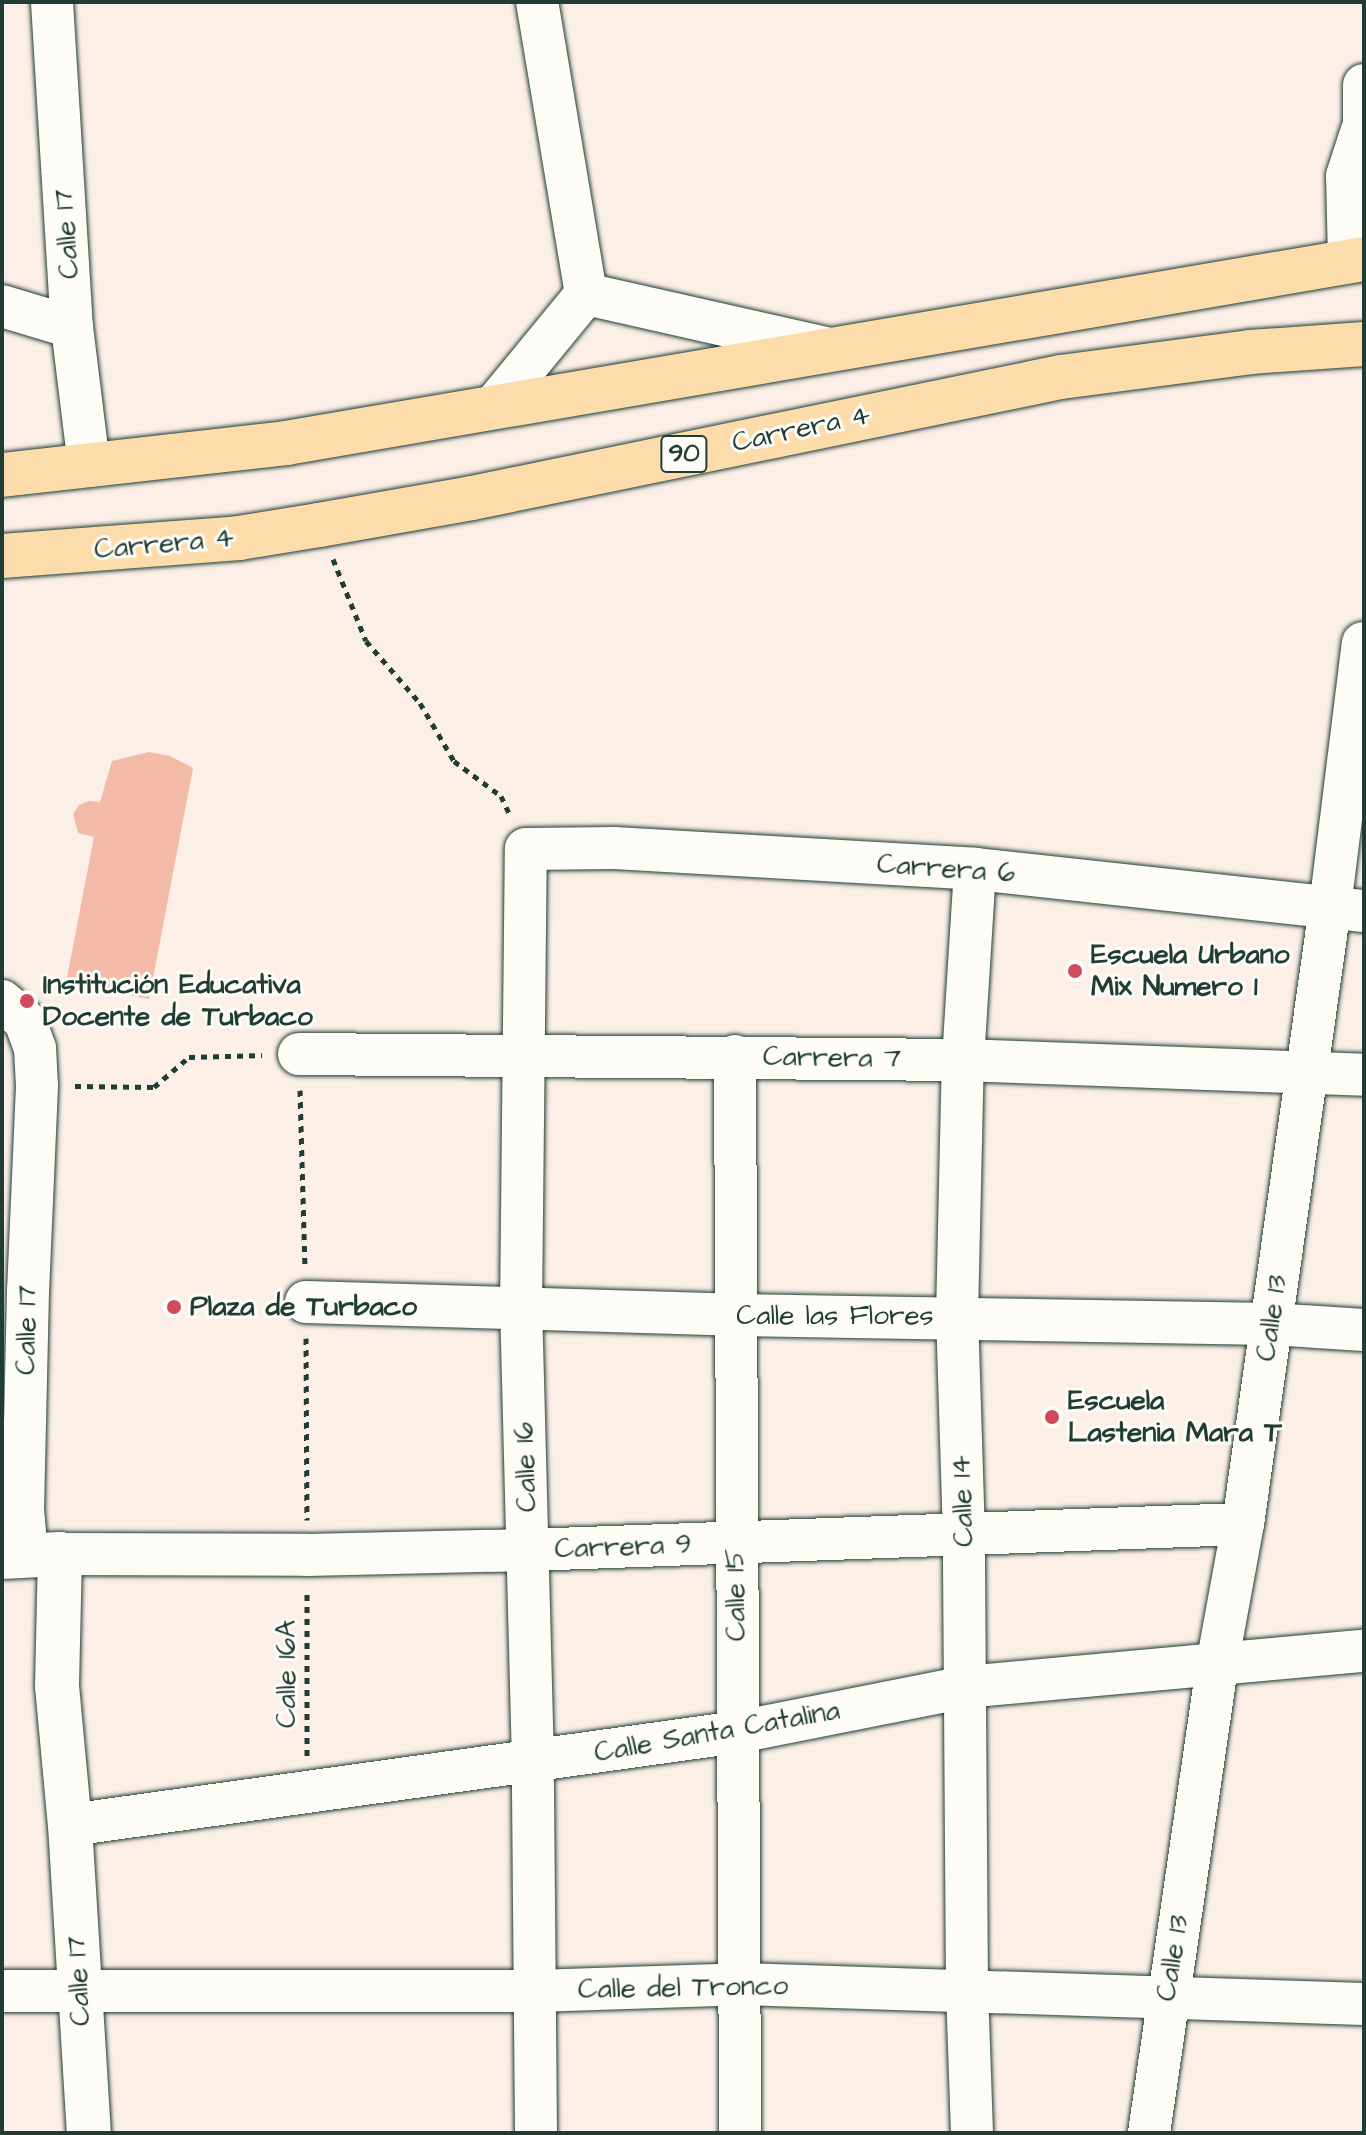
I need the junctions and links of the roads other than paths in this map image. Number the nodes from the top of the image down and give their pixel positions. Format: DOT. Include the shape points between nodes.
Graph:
graph roads {
  1 [pos="52,2"];
  2 [pos="537,2"];
  3 [pos="1364,85"];
  4 [pos="1363,137"];
  5 [pos="1356,260"];
  6 [pos="586,294"];
  7 [pos="2,306"];
  8 [pos="72,327"];
  9 [pos="1364,344"];
  10 [pos="826,348"];
  11 [pos="494,406"];
  12 [pos="89,466"];
  13 [pos="15,469"];
  14 [pos="2,556"];
  15 [pos="1363,643"];
  16 [pos="526,849"];
  17 [pos="975,869"];
  18 [pos="1347,909"];
  19 [pos="14,1011"];
  20 [pos="299,1054"];
  21 [pos="735,1056"];
  22 [pos="521,1058"];
  23 [pos="963,1060"];
  24 [pos="1305,1073"];
  25 [pos="1364,1075"];
  26 [pos="306,1302"];
  27 [pos="521,1310"];
  28 [pos="735,1315"];
  29 [pos="957,1317"];
  30 [pos="1271,1324"];
  31 [pos="1364,1330"];
  32 [pos="1243,1524"];
  33 [pos="964,1536"];
  34 [pos="736,1544"];
  35 [pos="529,1550"];
  36 [pos="29,1555"];
  37 [pos="1364,1651"];
  38 [pos="1217,1665"];
  39 [pos="965,1687"];
  40 [pos="738,1732"];
  41 [pos="533,1762"];
  42 [pos="70,1825"];
  43 [pos="741,1984"];
  44 [pos="967,1989"];
  45 [pos="2,1991"];
  46 [pos="535,1991"];
  47 [pos="80,1992"];
  48 [pos="1166,2000"];
  49 [pos="1364,2004"];
  50 [pos="89,2133"];
  51 [pos="536,2133"];
  52 [pos="740,2133"];
  53 [pos="972,2133"];
  54 [pos="1149,2133"];
  1 -- 8 [label="street, Calle 17"];
  2 -- 6 [label="street"];
  3 -- 4 [label="street"];
  4 -- 5 [label="street" via="1347,176"];
  5 -- 10 [label="highway"];
  6 -- 10 [label="street"];
  6 -- 11 [label="street"];
  7 -- 8 [label="street"];
  8 -- 12 [label="street, Calle 17"];
  9 -- 14 [label="highway, Carrera 4 / 90" via="1250,352 1061,377 319,525 192,542"];
  10 -- 11 [label="highway"];
  11 -- 12 [label="highway" via="286,443"];
  12 -- 13 [label="highway"];
  15 -- 18 [label="street, Calle 13"];
  16 -- 17 [label="street, Carrera 6" via="614,848"];
  16 -- 22 [label="street, Calle 16"];
  17 -- 18 [label="street, Carrera 6"];
  17 -- 23 [label="street, Calle 14"];
  18 -- 24 [label="street, Calle 13"];
  19 -- 36 [label="street, Calle 17" via="35,1048 37,1086 23,1509"];
  20 -- 22 [label="street, Carrera 7"];
  21 -- 22 [label="street, Carrera 7"];
  21 -- 23 [label="street, Carrera 7"];
  21 -- 28 [label="street, Calle 15"];
  22 -- 27 [label="street, Calle 16"];
  23 -- 24 [label="street, Carrera 7"];
  23 -- 29 [label="street, Calle 14"];
  24 -- 25 [label="street, Carrera 7"];
  24 -- 30 [label="street, Calle 13"];
  26 -- 27 [label="street, Calle las Flores"];
  27 -- 28 [label="street, Calle las Flores"];
  27 -- 35 [label="street, Calle 16"];
  28 -- 29 [label="street, Calle las Flores"];
  28 -- 34 [label="street, Calle 15"];
  29 -- 30 [label="street, Calle las Flores"];
  29 -- 33 [label="street, Calle 14"];
  30 -- 31 [label="street, Calle las Flores"];
  30 -- 32 [label="street, Calle 13"];
  32 -- 33 [label="street, Carrera 9"];
  32 -- 38 [label="street, Calle 13"];
  33 -- 34 [label="street, Carrera 9"];
  33 -- 39 [label="street, Calle 14"];
  34 -- 35 [label="street, Carrera 9"];
  34 -- 40 [label="street, Calle 15"];
  35 -- 36 [label="street, Carrera 9"];
  35 -- 41 [label="street, Calle 16"];
  36 -- 42 [label="street, Calle 17" via="57,1686"];
  37 -- 38 [label="street, Calle Santa Catalina"];
  38 -- 39 [label="street, Calle Santa Catalina"];
  38 -- 48 [label="street, Calle 13"];
  39 -- 40 [label="street, Calle Santa Catalina"];
  39 -- 44 [label="street, Calle 14"];
  40 -- 41 [label="street, Calle Santa Catalina"];
  40 -- 43 [label="street, Calle 15"];
  41 -- 42 [label="street, Calle Santa Catalina"];
  41 -- 46 [label="street, Calle 16"];
  42 -- 47 [label="street, Calle 17"];
  43 -- 44 [label="street, Calle del Tronco"];
  43 -- 46 [label="street, Calle del Tronco"];
  43 -- 52 [label="street, Calle 15"];
  44 -- 48 [label="street, Calle del Tronco"];
  44 -- 53 [label="street, Calle 14"];
  45 -- 47 [label="street, Calle del Tronco"];
  46 -- 47 [label="street, Calle del Tronco"];
  46 -- 51 [label="street, Calle 16"];
  47 -- 50 [label="street, Calle 17"];
  48 -- 49 [label="street, Calle del Tronco"];
  48 -- 54 [label="street, Calle 13"];
}
